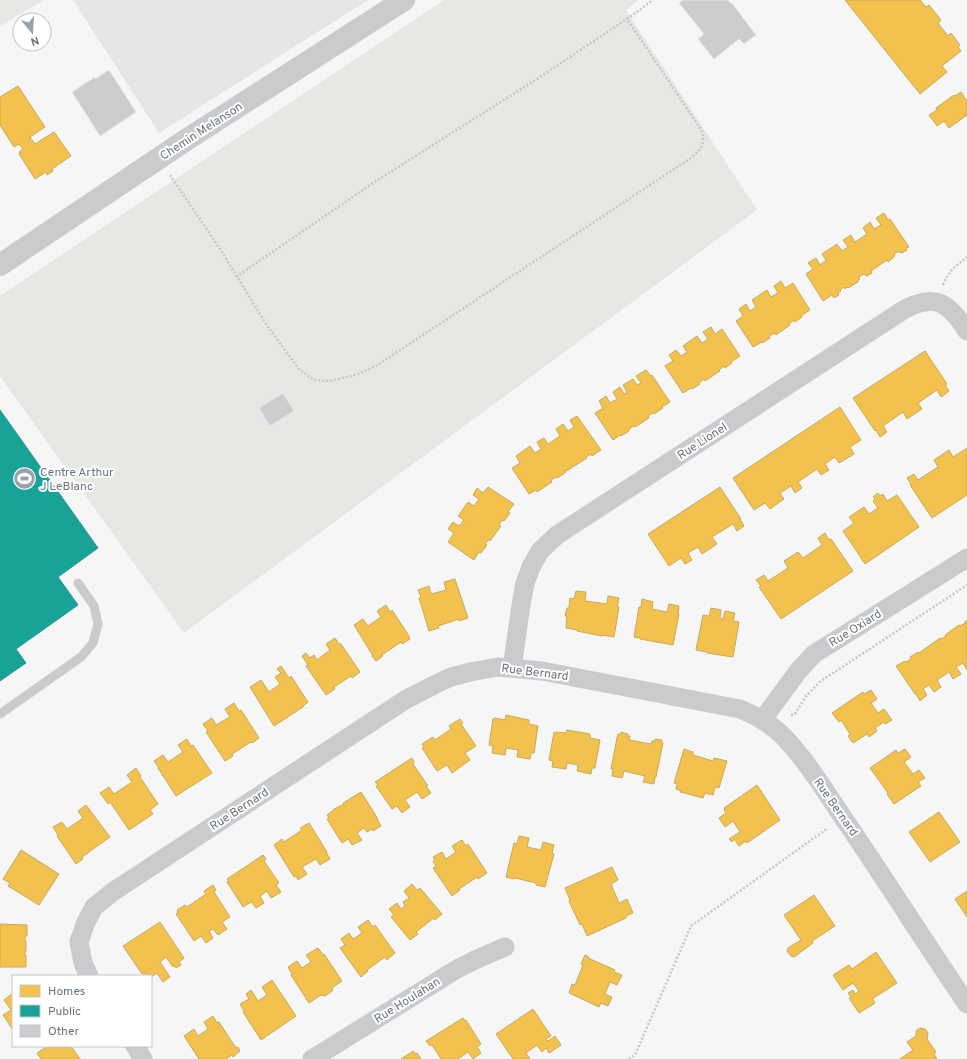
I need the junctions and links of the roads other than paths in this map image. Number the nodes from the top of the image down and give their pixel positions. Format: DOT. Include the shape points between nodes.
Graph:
graph roads {
  1 [pos="404,0"];
  2 [pos="0,265"];
  3 [pos="967,331"];
  4 [pos="967,558"];
  5 [pos="78,583"];
  6 [pos="512,668"];
  7 [pos="0,714"];
  8 [pos="763,720"];
  9 [pos="505,947"];
  10 [pos="89,975"];
  11 [pos="967,1004"];
  12 [pos="135,1047"];
  13 [pos="144,1059"];
  14 [pos="312,1059"];
  1 -- 2 [label="street, Chemin Melanson" via="159,158"];
  3 -- 6 [label="street, Rue Lionel" via="952,311 944,305 925,301 915,304 557,535 540,551 525,583"];
  4 -- 8 [label="street, Rue Oxiard" via="814,654 799,670"];
  5 -- 7 [label="lane" via="94,606 98,624 93,643 81,657"];
  6 -- 8 [label="street, Rue Bernard" via="542,671 740,709"];
  6 -- 10 [label="street, Rue Bernard" via="498,667 452,677 405,700 114,891 94,907 86,922 80,942 83,963"];
  8 -- 11 [label="street, Rue Bernard" via="783,736 803,759"];
  9 -- 14 [label="street, Rue Houlahan" via="457,969"];
  12 -- 13 [label="street"];
}
